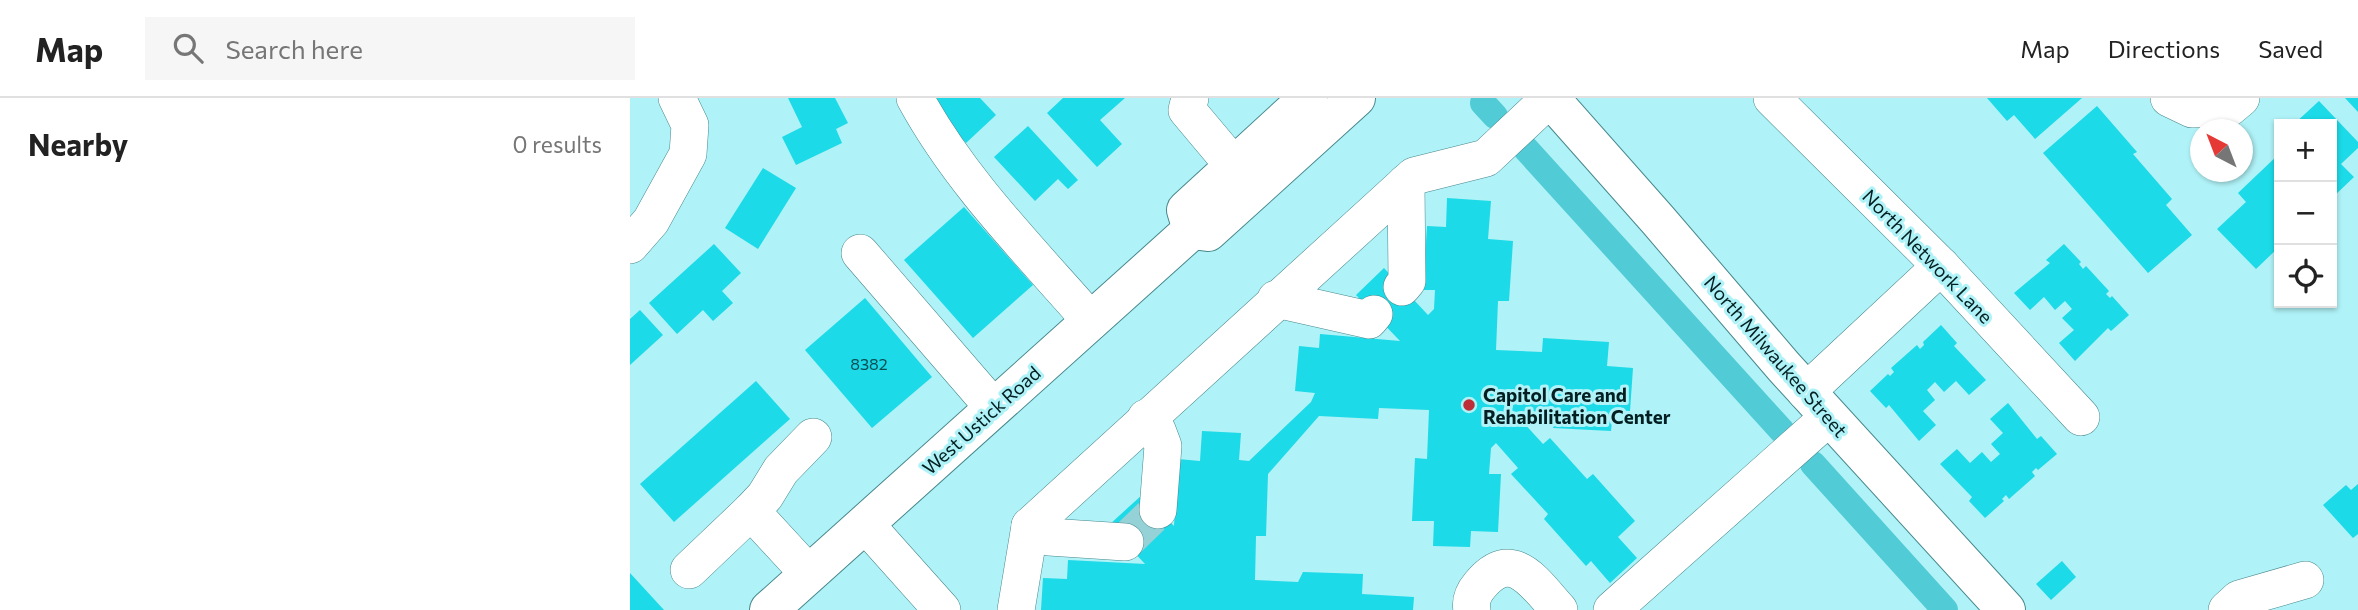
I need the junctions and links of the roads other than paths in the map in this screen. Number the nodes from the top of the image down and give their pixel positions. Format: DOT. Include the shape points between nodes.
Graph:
graph roads {
  1 [pos="677,98"];
  2 [pos="915,98"];
  3 [pos="1190,98"];
  4 [pos="1308,98"];
  5 [pos="1356,98"];
  6 [pos="1550,98"];
  7 [pos="1772,98"];
  8 [pos="2169,98"];
  9 [pos="2241,98"];
  10 [pos="1234,166"];
  11 [pos="1406,183"];
  12 [pos="1192,230"];
  13 [pos="630,245"];
  14 [pos="860,253"];
  15 [pos="1941,266"];
  16 [pos="1402,287"];
  17 [pos="1276,299"];
  18 [pos="1374,314"];
  19 [pos="1091,321"];
  20 [pos="1818,404"];
  21 [pos="994,408"];
  22 [pos="2081,417"];
  23 [pos="1146,418"];
  24 [pos="813,437"];
  25 [pos="751,510"];
  26 [pos="1158,510"];
  27 [pos="866,525"];
  28 [pos="1030,526"];
  29 [pos="1125,542"];
  30 [pos="690,570"];
  31 [pos="809,574"];
  32 [pos="2305,580"];
  33 [pos="769,610"];
  34 [pos="943,610"];
  35 [pos="1016,610"];
  36 [pos="1472,610"];
  37 [pos="1559,610"];
  38 [pos="1612,610"];
  39 [pos="2006,610"];
  40 [pos="2227,610"];
  1 -- 13 [label="street" via="690,125 688,154 651,221"];
  2 -- 19 [label="street" via="935,135 991,207"];
  3 -- 10 [label="street" via="1186,110"];
  4 -- 10 [label="main road"];
  5 -- 12 [label="main road, West Ustick Road" via="1208,232"];
  6 -- 11 [label="street" via="1486,158 1414,176"];
  6 -- 20 [label="main road, North Milwaukee Street"];
  7 -- 15 [label="street, North Network Lane"];
  8 -- 9 [label="street" via="2192,109 2229,108"];
  10 -- 12 [label="main road" via="1186,210"];
  11 -- 16 [label="street" via="1407,281"];
  11 -- 17 [label="street"];
  12 -- 19 [label="main road, West Ustick Road"];
  14 -- 21 [label="street"];
  15 -- 20 [label="street"];
  15 -- 22 [label="street, North Network Lane"];
  17 -- 18 [label="street" via="1369,320"];
  17 -- 23 [label="street"];
  19 -- 21 [label="main road, West Ustick Road"];
  20 -- 38 [label="street"];
  20 -- 39 [label="main road, North Milwaukee Street"];
  21 -- 27 [label="main road, West Ustick Road"];
  23 -- 26 [label="street" via="1163,446"];
  23 -- 28 [label="street"];
  24 -- 25 [label="street"];
  25 -- 30 [label="street"];
  25 -- 31 [label="street"];
  27 -- 31 [label="main road, West Ustick Road"];
  27 -- 34 [label="street"];
  28 -- 29 [label="street" via="1049,537"];
  28 -- 35 [label="street"];
  31 -- 33 [label="main road, West Ustick Road"];
  32 -- 40 [label="street" via="2239,599"];
  36 -- 37 [label="street" via="1475,591 1489,574 1509,567 1523,571"];
}
